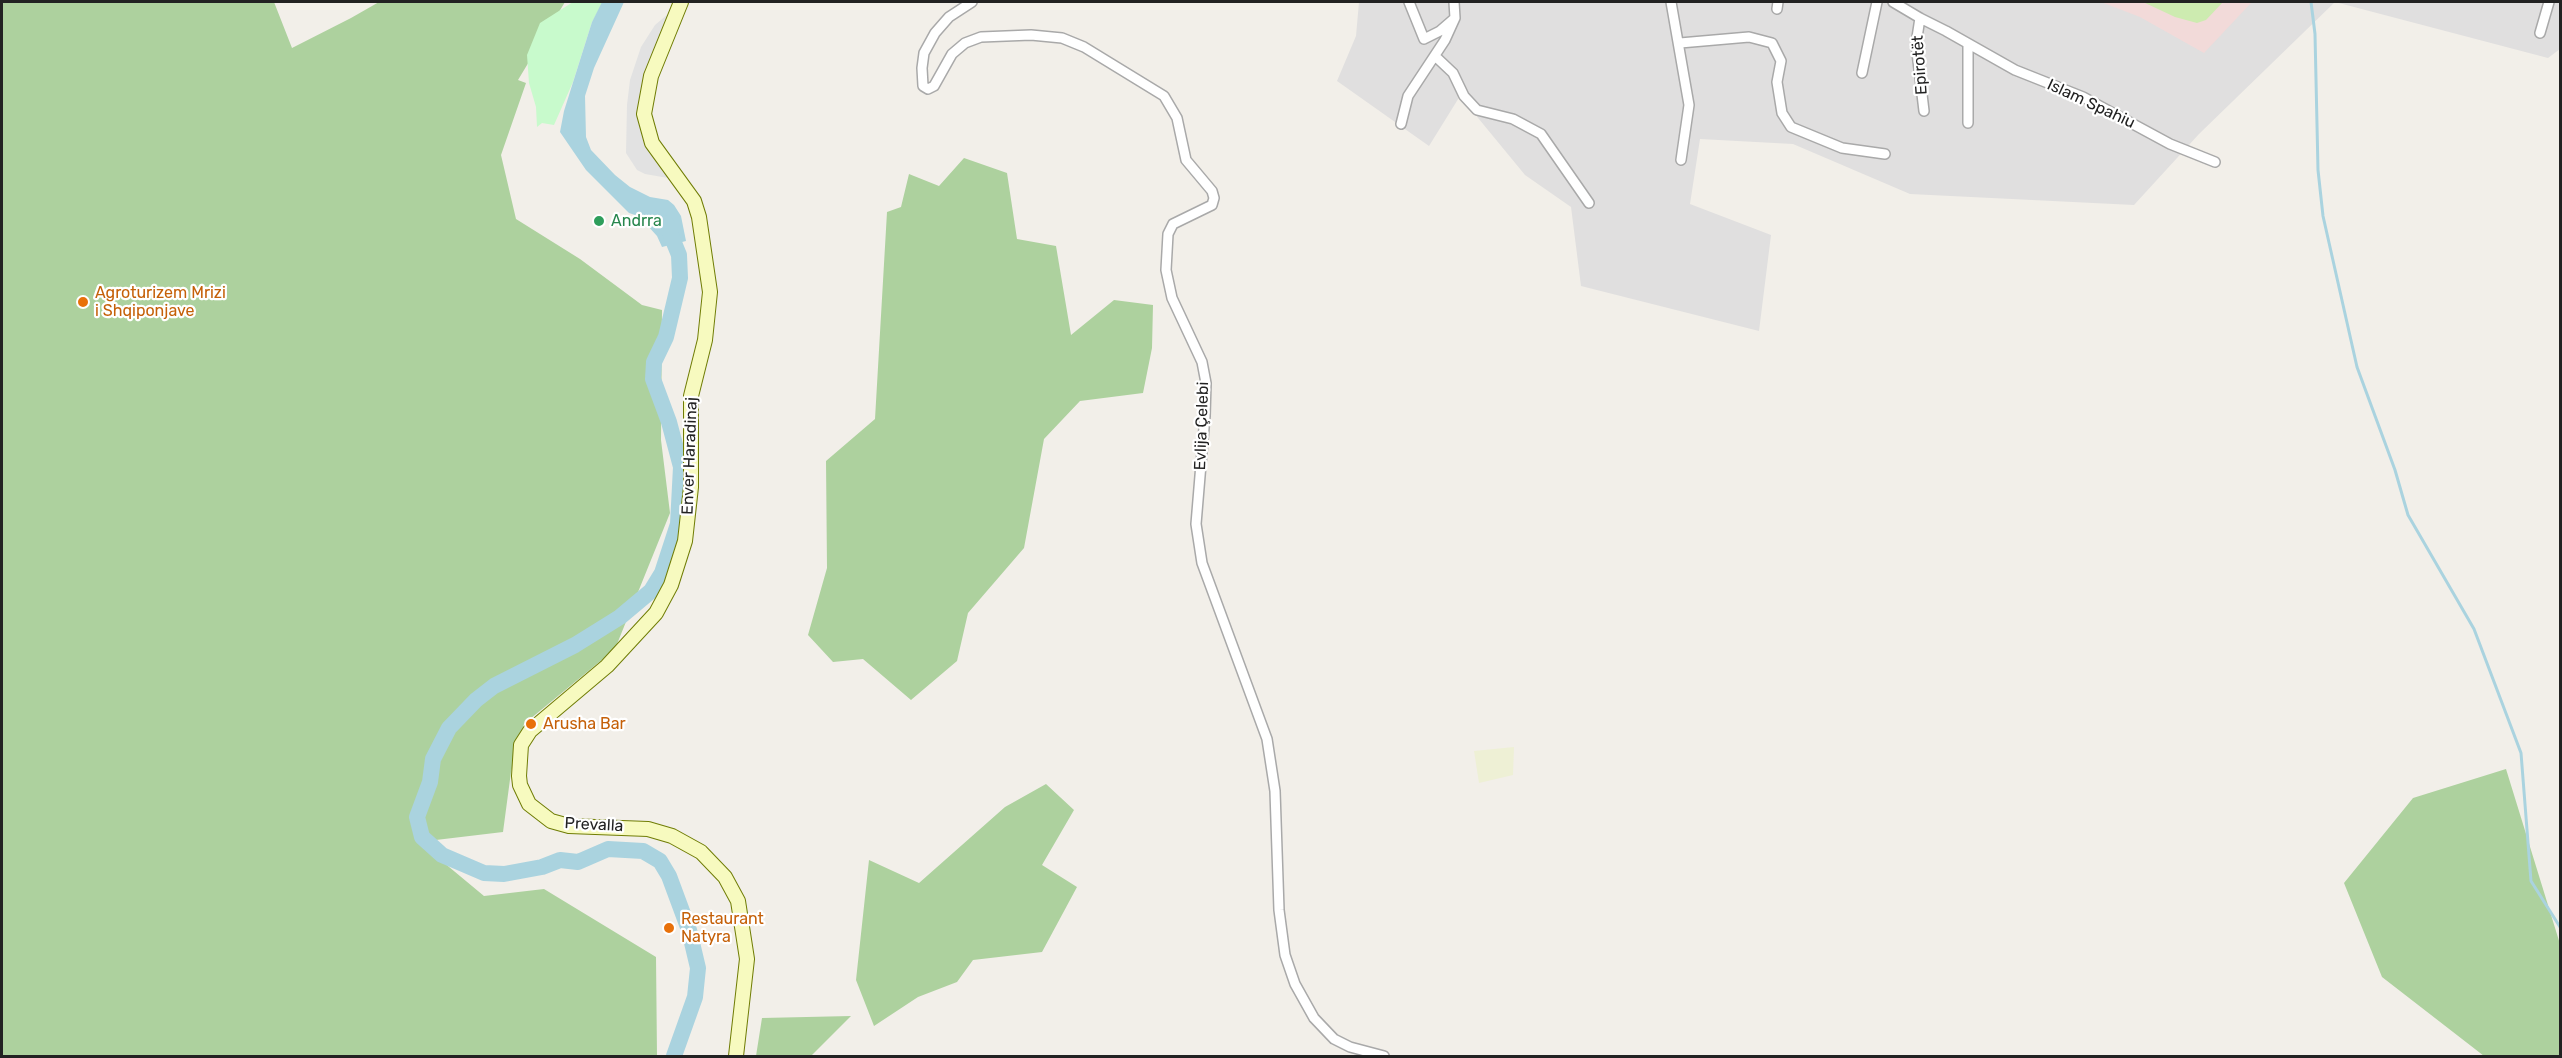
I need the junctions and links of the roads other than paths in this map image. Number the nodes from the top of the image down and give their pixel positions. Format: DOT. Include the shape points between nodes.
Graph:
graph roads {
  1 [pos="681,2"];
  2 [pos="972,2"];
  3 [pos="1409,2"];
  4 [pos="1454,2"];
  5 [pos="1671,2"];
  6 [pos="1877,2"];
  7 [pos="1893,2"];
  8 [pos="2549,2"];
  9 [pos="1455,18"];
  10 [pos="1920,18"];
  11 [pos="2540,33"];
  12 [pos="1680,43"];
  13 [pos="1968,45"];
  14 [pos="1435,56"];
  15 [pos="1862,73"];
  16 [pos="1924,111"];
  17 [pos="1968,123"];
  18 [pos="1401,124"];
  19 [pos="1885,154"];
  20 [pos="1681,160"];
  21 [pos="2215,162"];
  22 [pos="1589,202"];
  23 [pos="660,606"];
  24 [pos="736,1056"];
  25 [pos="1384,1056"];
  1 -- 23 [label="main road, Enver Haradinaj" via="651,76 644,120 655,149 694,201 710,292 705,340 691,396 691,487 686,533 671,585"];
  2 -- 25 [label="street, Evlija Çelebi" via="949,17 935,33 924,53 923,86 934,86 952,54 981,37 1062,38 1084,47 1164,96 1177,117 1186,160 1212,191 1212,205 1173,224 1168,234 1166,270 1172,298 1202,362 1206,382 1196,524 1203,563 1267,739 1276,801 1280,919 1285,955 1295,984 1310,1013 1328,1035 1350,1047"];
  3 -- 9 [label="street" via="1424,39"];
  4 -- 9 [label="street"];
  5 -- 12 [label="street"];
  6 -- 15 [label="street"];
  7 -- 10 [label="street, Islam Spahiu"];
  8 -- 11 [label="street"];
  9 -- 14 [label="street"];
  10 -- 13 [label="street, Islam Spahiu"];
  10 -- 16 [label="street, Epirotët" via="1916,44"];
  12 -- 19 [label="street" via="1749,37 1772,43 1781,61 1777,82 1782,113 1791,127 1842,148"];
  12 -- 20 [label="street" via="1689,105"];
  13 -- 17 [label="street"];
  13 -- 21 [label="street, Islam Spahiu"];
  14 -- 18 [label="street" via="1408,96"];
  14 -- 22 [label="street" via="1453,72 1464,96 1477,110 1513,119 1541,134"];
  23 -- 24 [label="main road, Prevalla" via="607,666 530,731 521,745 520,785 529,804 551,821 569,826 638,828 672,836 701,852 725,877 738,901 747,959"];
}
